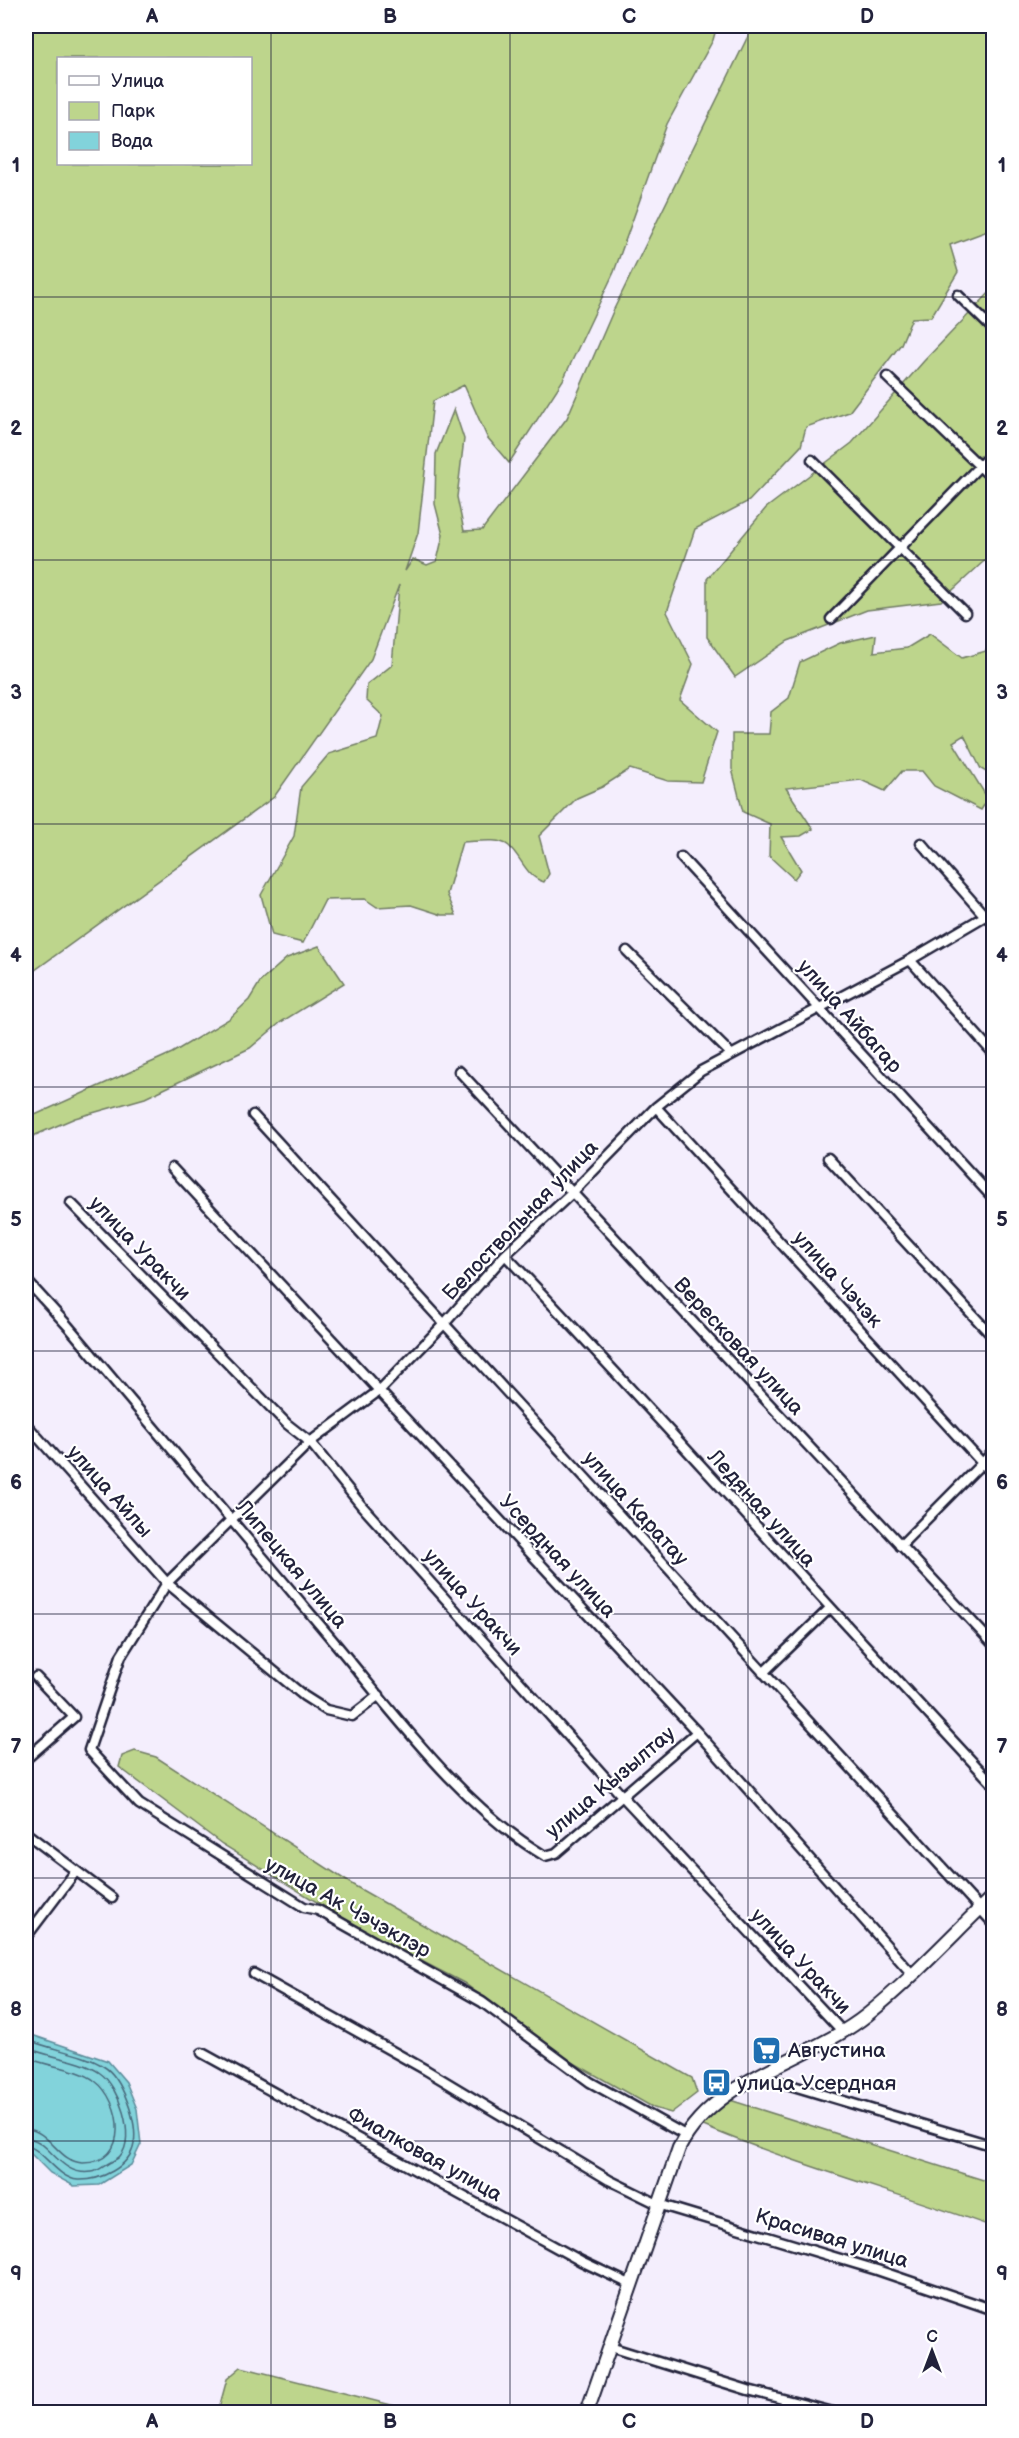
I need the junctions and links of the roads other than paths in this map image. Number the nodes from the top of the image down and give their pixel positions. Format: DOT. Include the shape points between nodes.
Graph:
graph roads {
  1 [pos="958,295"];
  2 [pos="993,330"];
  3 [pos="887,377"];
  4 [pos="993,451"];
  5 [pos="812,460"];
  6 [pos="979,466"];
  7 [pos="993,480"];
  8 [pos="900,548"];
  9 [pos="965,613"];
  10 [pos="831,620"];
  11 [pos="921,843"];
  12 [pos="681,857"];
  13 [pos="985,916"];
  14 [pos="993,921"];
  15 [pos="627,951"];
  16 [pos="910,960"];
  17 [pos="817,1008"];
  18 [pos="731,1054"];
  19 [pos="993,1054"];
  20 [pos="459,1071"];
  21 [pos="656,1107"];
  22 [pos="254,1115"];
  23 [pos="828,1158"];
  24 [pos="172,1168"];
  25 [pos="572,1193"];
  26 [pos="993,1199"];
  27 [pos="71,1203"];
  28 [pos="505,1255"];
  29 [pos="26,1280"];
  30 [pos="444,1324"];
  31 [pos="993,1338"];
  32 [pos="380,1390"];
  33 [pos="26,1424"];
  34 [pos="310,1442"];
  35 [pos="993,1450"];
  36 [pos="981,1462"];
  37 [pos="993,1476"];
  38 [pos="231,1520"];
  39 [pos="900,1546"];
  40 [pos="167,1583"];
  41 [pos="829,1609"];
  42 [pos="993,1645"];
  43 [pos="121,1656"];
  44 [pos="763,1672"];
  45 [pos="36,1677"];
  46 [pos="379,1695"];
  47 [pos="697,1732"];
  48 [pos="26,1759"];
  49 [pos="993,1785"];
  50 [pos="623,1797"];
  51 [pos="26,1833"];
  52 [pos="545,1856"];
  53 [pos="76,1871"];
  54 [pos="993,1895"];
  55 [pos="112,1898"];
  56 [pos="979,1909"];
  57 [pos="993,1924"];
  58 [pos="26,1936"];
  59 [pos="254,1974"];
  60 [pos="912,1974"];
  61 [pos="843,2032"];
  62 [pos="202,2053"];
  63 [pos="760,2076"];
  64 [pos="685,2135"];
  65 [pos="993,2146"];
  66 [pos="658,2204"];
  67 [pos="632,2285"];
  68 [pos="993,2310"];
  69 [pos="610,2347"];
  70 [pos="587,2412"];
  71 [pos="833,2412"];
  1 -- 2 [label="street"];
  3 -- 6 [label="street"];
  4 -- 6 [label="street"];
  5 -- 8 [label="street"];
  6 -- 7 [label="street"];
  6 -- 8 [label="street"];
  8 -- 9 [label="street"];
  8 -- 10 [label="street"];
  11 -- 13 [label="street"];
  12 -- 17 [label="street, улица Айбагар"];
  13 -- 14 [label="street"];
  13 -- 16 [label="street, Белоствольная улица"];
  15 -- 18 [label="street"];
  16 -- 17 [label="street, Белоствольная улица"];
  16 -- 19 [label="street"];
  17 -- 18 [label="street, Белоствольная улица"];
  17 -- 26 [label="street, улица Айбагар"];
  18 -- 21 [label="street, Белоствольная улица" via="701,1071"];
  20 -- 25 [label="street, Вересковая улица"];
  21 -- 25 [label="street, Белоствольная улица"];
  21 -- 36 [label="street, улица Чэчэк"];
  22 -- 30 [label="street, улица Каратау"];
  23 -- 31 [label="street"];
  24 -- 32 [label="street, Усердная улица"];
  25 -- 28 [label="street, Белоствольная улица"];
  25 -- 39 [label="street, Вересковая улица"];
  27 -- 34 [label="street, улица Уракчи" via="287,1424"];
  28 -- 30 [label="street, Белоствольная улица"];
  28 -- 41 [label="street, Ледяная улица" via="592,1345"];
  29 -- 38 [label="street, Липецкая улица"];
  30 -- 32 [label="street, Белоствольная улица"];
  30 -- 44 [label="street, улица Каратау"];
  32 -- 34 [label="street, Белоствольная улица"];
  32 -- 47 [label="street, Усердная улица"];
  33 -- 40 [label="street, улица Айлы"];
  34 -- 38 [label="street, Белоствольная улица"];
  34 -- 50 [label="street, улица Уракчи" via="361,1505"];
  35 -- 36 [label="street"];
  36 -- 37 [label="street, улица Чэчэк"];
  36 -- 39 [label="street"];
  38 -- 40 [label="street, Белоствольная улица"];
  38 -- 46 [label="street, Липецкая улица"];
  39 -- 42 [label="street, Вересковая улица"];
  40 -- 43 [label="street, Белоствольная улица"];
  40 -- 46 [label="street, улица Айлы" via="275,1674 326,1710 351,1716"];
  41 -- 44 [label="street"];
  41 -- 49 [label="street, Ледяная улица"];
  43 -- 64 [label="street, улица Ак Чэчэклэр" via="89,1750 139,1804 304,1907 318,1910 482,2002 590,2082"];
  44 -- 56 [label="street, улица Каратау"];
  45 -- 48 [label="street" via="74,1717"];
  46 -- 52 [label="street, Липецкая улица" via="477,1807"];
  47 -- 50 [label="street, улица Кызылтау"];
  47 -- 60 [label="street, Усердная улица"];
  50 -- 52 [label="street, улица Кызылтау" via="556,1852"];
  50 -- 61 [label="street, улица Уракчи"];
  51 -- 53 [label="street"];
  53 -- 55 [label="street"];
  53 -- 58 [label="street"];
  54 -- 56 [label="street"];
  56 -- 57 [label="street, улица Каратау"];
  56 -- 60 [label="street"];
  59 -- 66 [label="street" via="426,2070 609,2180"];
  60 -- 61 [label="street"];
  61 -- 63 [label="street"];
  62 -- 67 [label="street, Фиалковая улица" via="581,2261"];
  63 -- 64 [label="street" via="719,2101"];
  63 -- 65 [label="street"];
  64 -- 66 [label="street"];
  66 -- 67 [label="street"];
  66 -- 68 [label="street, Красивая улица" via="877,2270"];
  67 -- 69 [label="street"];
  69 -- 70 [label="street"];
  69 -- 71 [label="street"];
}
